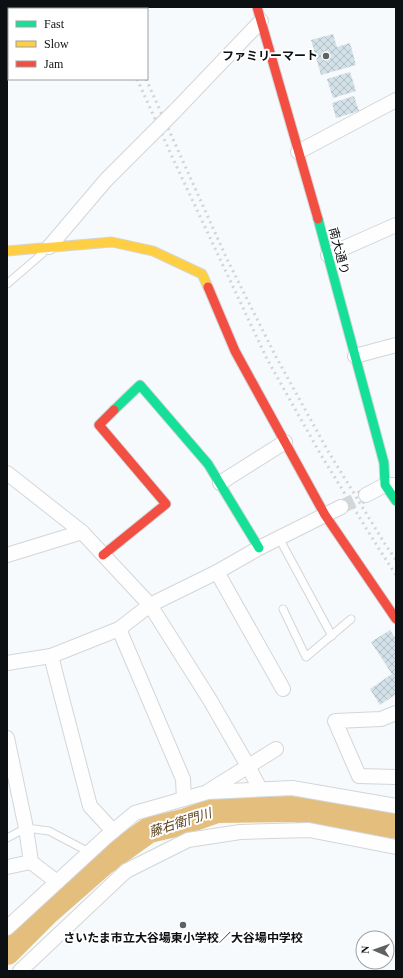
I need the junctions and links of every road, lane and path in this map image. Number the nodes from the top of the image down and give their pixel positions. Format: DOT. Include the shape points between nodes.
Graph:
graph roads {
  1 [pos="259,14"];
  2 [pos="396,100"];
  3 [pos="298,152"];
  4 [pos="396,225"];
  5 [pos="50,247"];
  6 [pos="7,251"];
  7 [pos="328,255"];
  8 [pos="7,284"];
  9 [pos="396,345"];
  10 [pos="355,356"];
  11 [pos="285,442"];
  12 [pos="7,473"];
  13 [pos="220,483"];
  14 [pos="391,485"];
  15 [pos="366,494"];
  16 [pos="396,501"];
  17 [pos="341,507"];
  18 [pos="325,515"];
  19 [pos="82,532"];
  20 [pos="279,538"];
  21 [pos="259,548"];
  22 [pos="7,555"];
  23 [pos="103,555"];
  24 [pos="218,572"];
  25 [pos="150,605"];
  26 [pos="283,609"];
  27 [pos="351,619"];
  28 [pos="396,620"];
  29 [pos="119,629"];
  30 [pos="332,636"];
  31 [pos="51,656"];
  32 [pos="7,663"];
  33 [pos="283,689"];
  34 [pos="396,713"];
  35 [pos="7,738"];
  36 [pos="276,749"];
  37 [pos="248,766"];
  38 [pos="396,777"];
  39 [pos="260,789"];
  40 [pos="208,792"];
  41 [pos="184,799"];
  42 [pos="396,806"];
  43 [pos="26,828"];
  44 [pos="112,831"];
  45 [pos="7,838"];
  46 [pos="396,846"];
  47 [pos="89,852"];
  48 [pos="31,862"];
  49 [pos="7,867"];
  50 [pos="57,882"];
  51 [pos="7,928"];
  52 [pos="20,971"];
  1 -- 3 [label="street, 南大通り"];
  1 -- 5 [label="street, bridge" via="174,111 106,180"];
  2 -- 3 [label="street"];
  3 -- 7 [label="street, 南大通り"];
  4 -- 7 [label="street"];
  5 -- 6 [label="street"];
  5 -- 8 [label="lane"];
  5 -- 11 [label="street" via="112,242 153,251 202,274 235,351"];
  7 -- 10 [label="street, 南大通り"];
  9 -- 10 [label="street"];
  10 -- 14 [label="street, 南大通り"];
  11 -- 13 [label="street"];
  11 -- 18 [label="street"];
  12 -- 19 [label="street"];
  13 -- 21 [label="street"];
  13 -- 23 [label="street" via="208,464 140,385 99,425 166,504"];
  14 -- 15 [label="street"];
  14 -- 16 [label="street"];
  17 -- 18 [label="street"];
  18 -- 20 [label="street"];
  18 -- 28 [label="street"];
  19 -- 22 [label="street"];
  19 -- 23 [label="street"];
  20 -- 21 [label="street"];
  20 -- 30 [label="lane"];
  21 -- 24 [label="street"];
  23 -- 25 [label="street"];
  24 -- 25 [label="street"];
  24 -- 33 [label="street"];
  25 -- 29 [label="street"];
  25 -- 37 [label="street"];
  26 -- 30 [label="lane" via="306,658"];
  27 -- 30 [label="lane"];
  29 -- 31 [label="street"];
  29 -- 41 [label="street" via="183,779"];
  31 -- 32 [label="street"];
  31 -- 44 [label="street" via="90,806"];
  34 -- 38 [label="street" via="381,719 335,721 359,776"];
  35 -- 43 [label="street"];
  36 -- 37 [label="street"];
  37 -- 39 [label="street"];
  37 -- 40 [label="street"];
  39 -- 40 [label="street"];
  39 -- 42 [label="street" via="292,788"];
  40 -- 41 [label="street"];
  41 -- 44 [label="street" via="135,813"];
  43 -- 45 [label="lane"];
  43 -- 47 [label="lane" via="49,831"];
  43 -- 48 [label="street"];
  44 -- 47 [label="street"];
  46 -- 52 [label="street" via="309,830 240,832 188,840 126,871"];
  47 -- 50 [label="street"];
  48 -- 49 [label="street"];
  48 -- 50 [label="street"];
  50 -- 51 [label="street"];
}
